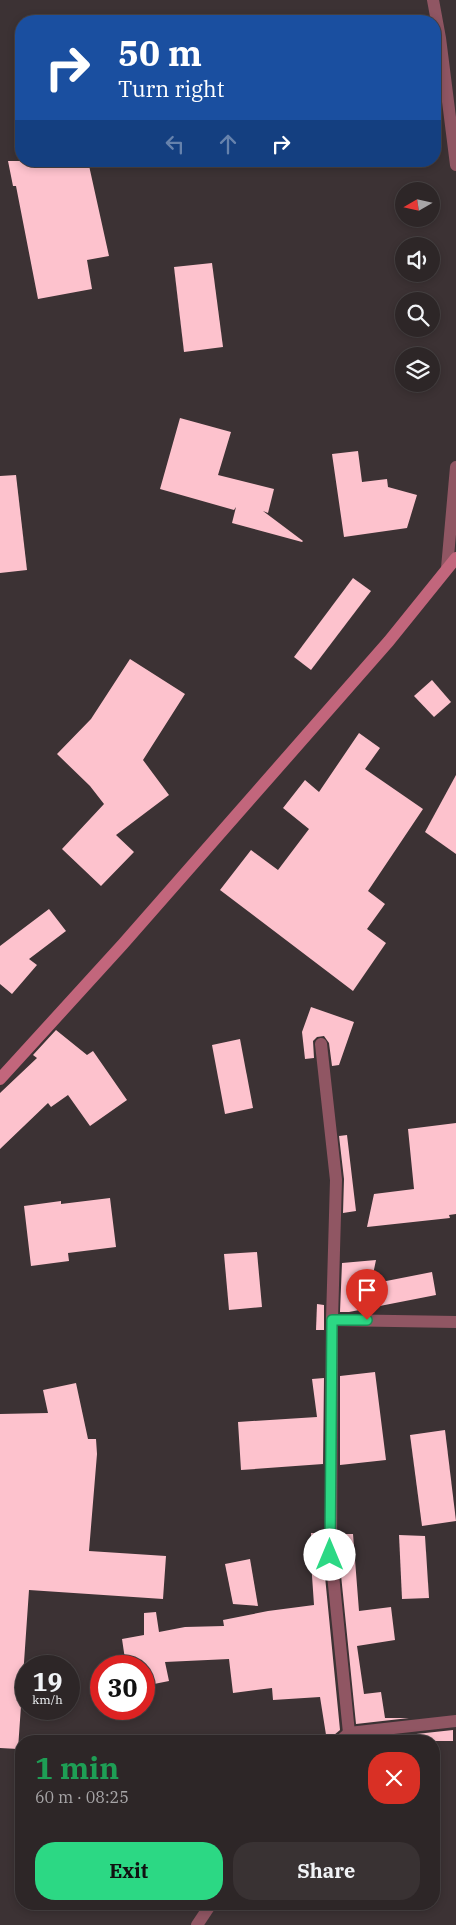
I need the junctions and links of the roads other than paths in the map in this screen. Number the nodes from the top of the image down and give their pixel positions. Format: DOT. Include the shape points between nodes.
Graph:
graph roads {
  1 [pos="433,0"];
  2 [pos="436,15"];
  3 [pos="441,46"];
  4 [pos="456,165"];
  5 [pos="456,467"];
  6 [pos="456,558"];
  7 [pos="447,568"];
  8 [pos="321,1044"];
  9 [pos="0,1079"];
  10 [pos="332,1320"];
  11 [pos="456,1322"];
  12 [pos="456,1720"];
  13 [pos="344,1735"];
  14 [pos="357,1735"];
  15 [pos="207,1910"];
  16 [pos="197,1925"];
  1 -- 2 [label="street"];
  3 -- 4 [label="street"];
  5 -- 7 [label="street"];
  6 -- 7 [label="main road"];
  7 -- 9 [label="main road" via="382,648 123,944"];
  8 -- 10 [label="street" via="336,1180"];
  10 -- 11 [label="street"];
  10 -- 13 [label="street" via="330,1555"];
  12 -- 14 [label="street"];
  15 -- 16 [label="street"];
}
